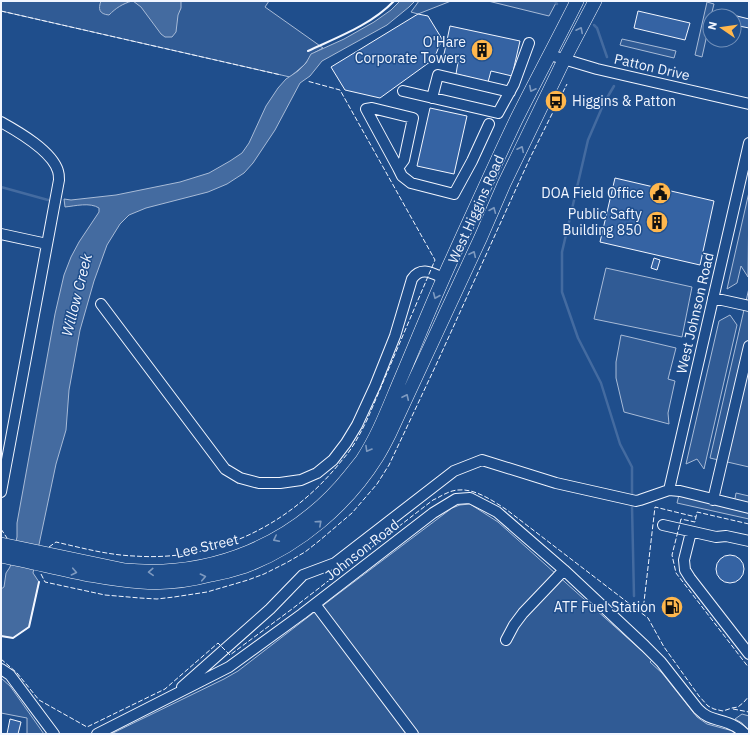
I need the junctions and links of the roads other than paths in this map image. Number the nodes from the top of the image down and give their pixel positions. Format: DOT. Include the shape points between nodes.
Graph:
graph roads {
  1 [pos="577,1"];
  2 [pos="595,1"];
  3 [pos="529,43"];
  4 [pos="550,55"];
  5 [pos="564,60"];
  6 [pos="403,91"];
  7 [pos="510,92"];
  8 [pos="432,98"];
  9 [pos="749,104"];
  10 [pos="1,122"];
  11 [pos="488,124"];
  12 [pos="749,143"];
  13 [pos="398,168"];
  14 [pos="1,234"];
  15 [pos="47,244"];
  16 [pos="443,278"];
  17 [pos="713,298"];
  18 [pos="100,304"];
  19 [pos="749,306"];
  20 [pos="749,346"];
  21 [pos="386,415"];
  22 [pos="390,433"];
  23 [pos="670,490"];
  24 [pos="1,492"];
  25 [pos="713,500"];
  26 [pos="749,508"];
  27 [pos="663,525"];
  28 [pos="691,532"];
  29 [pos="749,541"];
  30 [pos="1,544"];
  31 [pos="9,554"];
  32 [pos="37,558"];
  33 [pos="564,570"];
  34 [pos="315,604"];
  35 [pos="506,640"];
  36 [pos="749,654"];
  37 [pos="1,668"];
  38 [pos="174,695"];
  39 [pos="54,734"];
  40 [pos="97,734"];
  41 [pos="414,734"];
  42 [pos="744,734"];
  1 -- 4 [label="main road, West Higgins Road"];
  5 -- 2 [label="main road, West Higgins Road, one-way"];
  3 -- 7 [label="street"];
  4 -- 5 [label="street, Patton Drive"];
  4 -- 16 [label="main road, West Higgins Road, one-way"];
  5 -- 9 [label="street, Patton Drive"];
  22 -- 5 [label="main road, West Higgins Road, one-way"];
  6 -- 8 [label="street"];
  7 -- 8 [label="street" via="498,113"];
  7 -- 8 [label="street" via="438,74"];
  10 -- 15 [label="street" via="48,153 59,172"];
  11 -- 13 [label="street" via="454,194 411,183 402,176"];
  12 -- 17 [label="street, West Johnson Road"];
  13 -- 13 [label="street" via="391,155 366,109 372,108 413,118 404,160"];
  14 -- 15 [label="street"];
  15 -- 24 [label="street"];
  16 -- 18 [label="street" via="424,271 412,279 395,336 378,379 357,425 333,460 317,473 301,480 280,483 259,483 240,478 225,469"];
  16 -- 21 [label="main road, West Higgins Road, one-way"];
  17 -- 19 [label="street"];
  17 -- 23 [label="street, West Johnson Road"];
  20 -- 25 [label="street"];
  21 -- 32 [label="main road, Lee Street, one-way" via="362,460 329,499 282,536 247,553 196,568 144,572"];
  32 -- 22 [label="main road, Lee Street, one-way" via="98,577 143,583 198,578 246,565 288,545 332,512 362,479"];
  23 -- 25 [label="street"];
  23 -- 38 [label="street" via="636,501 556,483 482,460 454,470 335,563 303,575 270,609"];
  25 -- 26 [label="street"];
  27 -- 28 [label="street"];
  28 -- 29 [label="street"];
  28 -- 36 [label="street" via="684,560 685,570"];
  30 -- 31 [label="main road, Lee Street"];
  31 -- 32 [label="main road, Lee Street"];
  33 -- 34 [label="street, Johnson Road" via="497,512 470,498 456,499 433,513"];
  33 -- 35 [label="street" via="523,613"];
  33 -- 42 [label="street, Johnson Road" via="661,662 705,716 729,723"];
  34 -- 38 [label="street, Johnson Road" via="229,667"];
  34 -- 41 [label="street"];
  37 -- 39 [label="street" via="10,675"];
  38 -- 40 [label="street, Johnson Road"];
}
